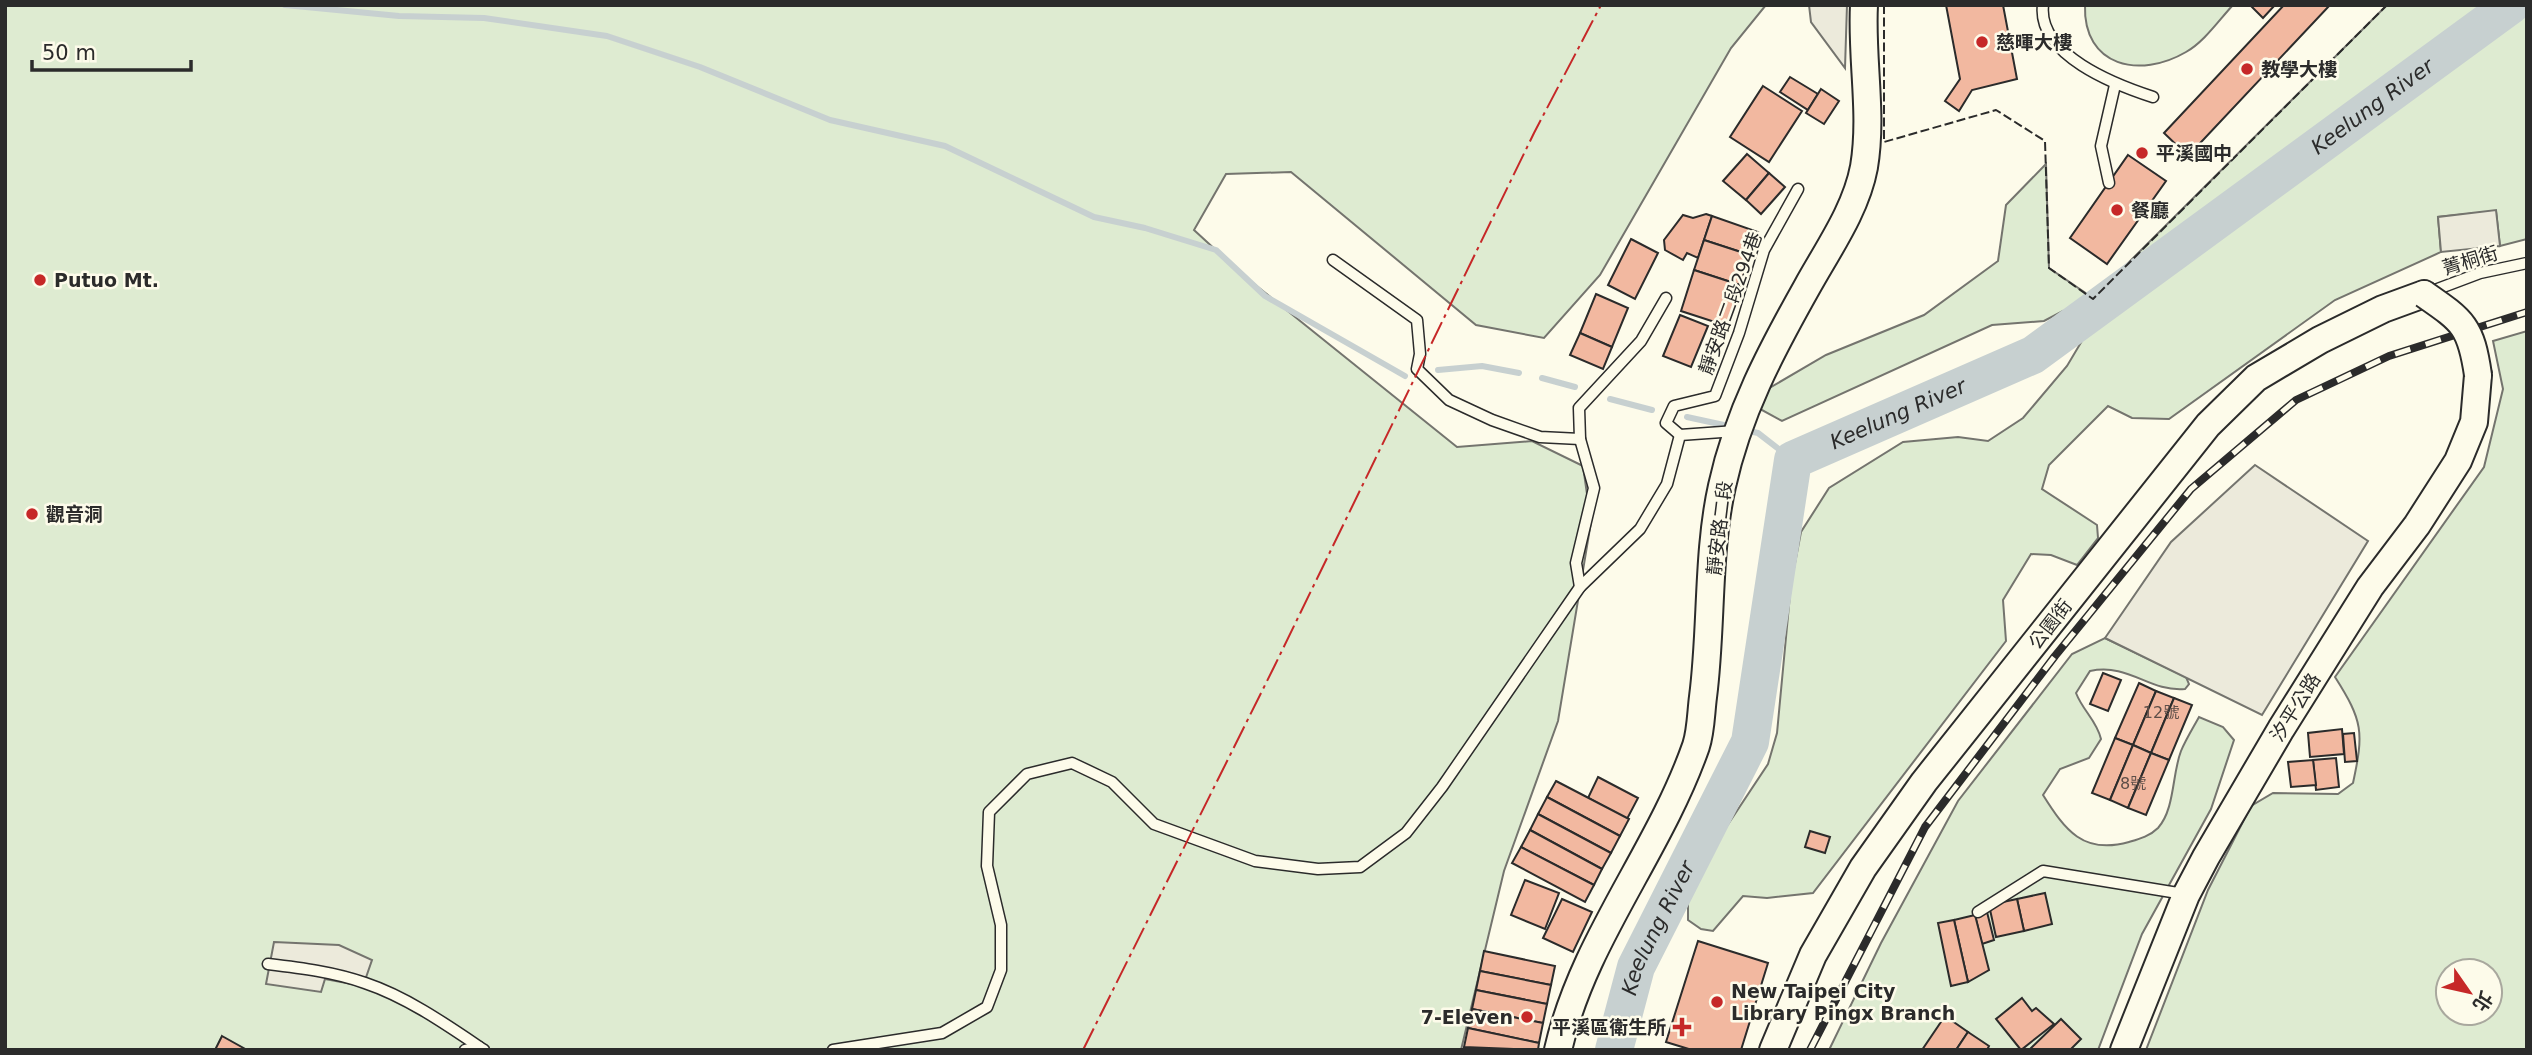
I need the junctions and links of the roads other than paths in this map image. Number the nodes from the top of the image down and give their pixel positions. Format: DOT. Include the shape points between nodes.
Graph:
graph roads {
  1 [pos="1864,5"];
  2 [pos="2043,5"];
  3 [pos="2115,85"];
  4 [pos="2153,97"];
  5 [pos="2109,183"];
  6 [pos="1797,189"];
  7 [pos="1333,260"];
  8 [pos="2527,263"];
  9 [pos="2424,294"];
  10 [pos="1666,298"];
  11 [pos="1739,423"];
  12 [pos="1679,435"];
  13 [pos="1580,439"];
  14 [pos="1580,587"];
  15 [pos="2186,895"];
  16 [pos="1978,912"];
  17 [pos="268,964"];
  18 [pos="482,1048"];
  19 [pos="465,1050"];
  20 [pos="833,1050"];
  21 [pos="1558,1050"];
  22 [pos="1773,1050"];
  23 [pos="2124,1050"];
  1 -- 11 [label="street, 靜安路二段" via="1864,167 1851,208 1764,363"];
  2 -- 3 [label="lane" via="2042,15 2054,40"];
  3 -- 4 [label="lane"];
  3 -- 5 [label="lane" via="2101,146"];
  6 -- 12 [label="lane, 靜安路二段294巷" via="1764,250 1714,397 1674,406 1666,423"];
  7 -- 13 [label="lane" via="1417,320 1417,369 1449,400 1540,437"];
  8 -- 9 [label="lane, 菁桐街" via="2480,273"];
  9 -- 15 [label="street, 汐平公路, bridge" via="2458,318 2473,342 2478,375 2474,422 2458,461 2370,587 2281,729"];
  9 -- 22 [label="street, 公園街" via="2320,340 2256,378 2208,425 1924,782 1863,868 1813,955"];
  10 -- 13 [label="lane" via="1641,341 1579,408"];
  11 -- 12 [label="lane"];
  11 -- 21 [label="street, 靜安路二段" via="1721,489 1696,744 1590,957"];
  12 -- 14 [label="lane, 靜安路二段294巷" via="1667,484 1640,529"];
  13 -- 14 [label="lane" via="1594,488 1576,564"];
  14 -- 20 [label="lane, 靜安路二段294巷" via="1406,833 1360,867 1318,869 1255,861 1154,824 1112,782 1072,763 1027,774 989,812 988,866 1001,925 1001,970 987,1007 942,1033"];
  15 -- 16 [label="lane" via="2043,871"];
  15 -- 23 [label="street, 汐平公路"];
  17 -- 18 [label="lane" via="366,983"];
  18 -- 19 [label="lane"];
}
